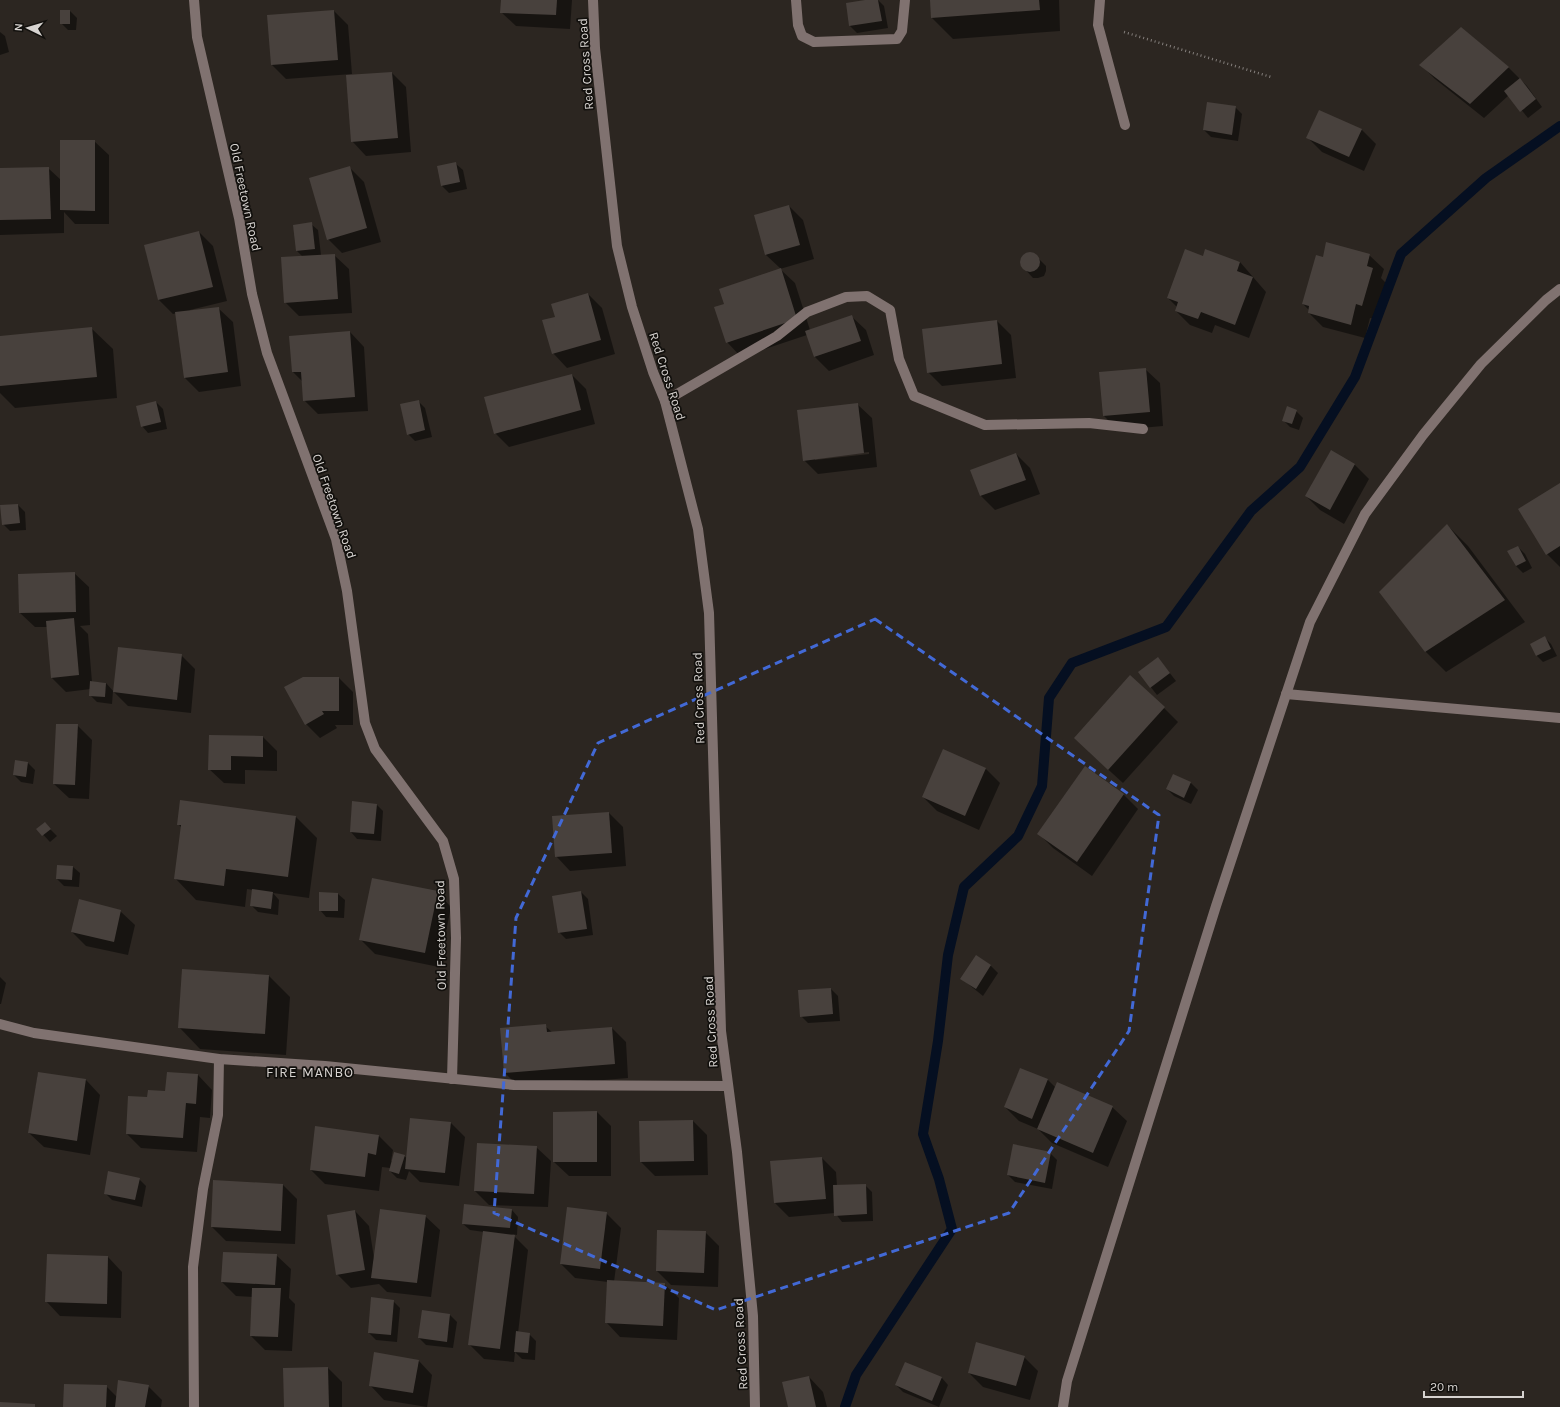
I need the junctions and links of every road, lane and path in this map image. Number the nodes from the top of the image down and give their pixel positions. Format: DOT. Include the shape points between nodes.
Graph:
graph roads {
  1 [pos="194,0"];
  2 [pos="593,0"];
  3 [pos="796,0"];
  4 [pos="905,0"];
  5 [pos="1100,0"];
  6 [pos="1098,25"];
  7 [pos="1271,77"];
  8 [pos="1125,125"];
  9 [pos="1560,289"];
  10 [pos="665,401"];
  11 [pos="1143,429"];
  12 [pos="1286,694"];
  13 [pos="1560,718"];
  14 [pos="0,1024"];
  15 [pos="219,1059"];
  16 [pos="452,1079"];
  17 [pos="727,1086"];
  18 [pos="194,1407"];
  19 [pos="756,1407"];
  20 [pos="1063,1407"];
  1 -- 16 [label="street, Old Freetown Road" via="197,37 267,353 337,546 347,591 365,723 376,749 443,841 454,879 456,938"];
  2 -- 10 [label="street, Red Cross Road" via="596,56 617,246 632,307"];
  3 -- 4 [label="street" via="798,25 802,36 814,42 897,38 902,31"];
  5 -- 6 [label="street"];
  6 -- 7 [label="path"];
  6 -- 8 [label="street"];
  9 -- 12 [label="street" via="1481,364 1423,435 1365,514 1310,622"];
  10 -- 11 [label="street" via="777,336 807,312 846,297 866,296 890,310 899,359 914,396 985,425 1089,423"];
  10 -- 17 [label="street, Red Cross Road" via="698,529 709,613 721,1031"];
  12 -- 13 [label="street"];
  12 -- 20 [label="street" via="1142,1136 1067,1381"];
  14 -- 15 [label="street" via="34,1033"];
  15 -- 16 [label="street" via="325,1066"];
  15 -- 18 [label="street" via="218,1115 203,1189 193,1266"];
  16 -- 17 [label="street" via="514,1085"];
  17 -- 19 [label="street, Red Cross Road" via="737,1152 752,1316"];
}
